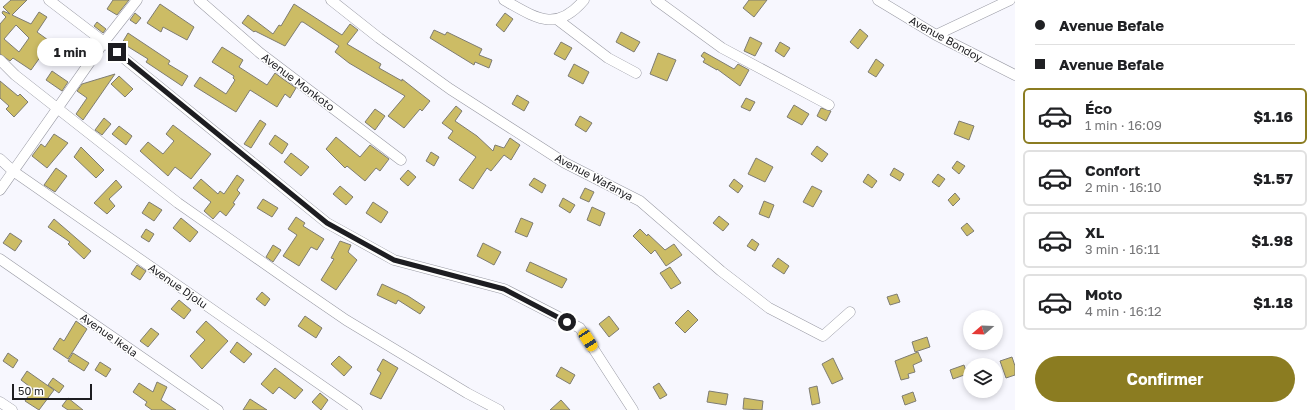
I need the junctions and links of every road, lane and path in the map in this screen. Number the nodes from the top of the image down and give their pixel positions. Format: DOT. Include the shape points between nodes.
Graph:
graph roads {
  1 [pos="49,0"];
  2 [pos="137,0"];
  3 [pos="199,0"];
  4 [pos="331,0"];
  5 [pos="504,0"];
  6 [pos="584,0"];
  7 [pos="656,0"];
  8 [pos="878,0"];
  9 [pos="1010,0"];
  10 [pos="558,20"];
  11 [pos="936,35"];
  12 [pos="104,42"];
  13 [pos="0,60"];
  14 [pos="636,73"];
  15 [pos="1015,76"];
  16 [pos="829,105"];
  17 [pos="58,108"];
  18 [pos="0,159"];
  19 [pos="401,160"];
  20 [pos="13,171"];
  21 [pos="0,190"];
  22 [pos="0,260"];
  23 [pos="850,312"];
  24 [pos="0,402"];
  25 [pos="12,410"];
  26 [pos="218,410"];
  27 [pos="357,410"];
  28 [pos="499,410"];
  29 [pos="633,410"];
  1 -- 12 [label="street"];
  2 -- 12 [label="street"];
  3 -- 19 [label="street, Avenue Monkoto" via="260,53"];
  4 -- 23 [label="street, Avenue Wafanya" via="450,89 565,163 640,201 721,271 769,308 823,336"];
  5 -- 10 [label="street" via="543,20"];
  6 -- 10 [label="street" via="574,11"];
  7 -- 16 [label="street" via="722,48"];
  8 -- 11 [label="street, Avenue Bondoy"];
  9 -- 11 [label="street"];
  10 -- 14 [label="street" via="608,58"];
  11 -- 15 [label="street, Avenue Bondoy"];
  12 -- 17 [label="street"];
  12 -- 29 [label="street" via="327,223 394,260 504,289 580,328"];
  13 -- 17 [label="street"];
  17 -- 20 [label="street"];
  17 -- 28 [label="street" via="178,203 339,316"];
  18 -- 20 [label="street, Avenue Djolu"];
  20 -- 21 [label="street"];
  20 -- 27 [label="street, Avenue Djolu"];
  22 -- 26 [label="street, Avenue Ikela"];
  24 -- 25 [label="street"];
}
